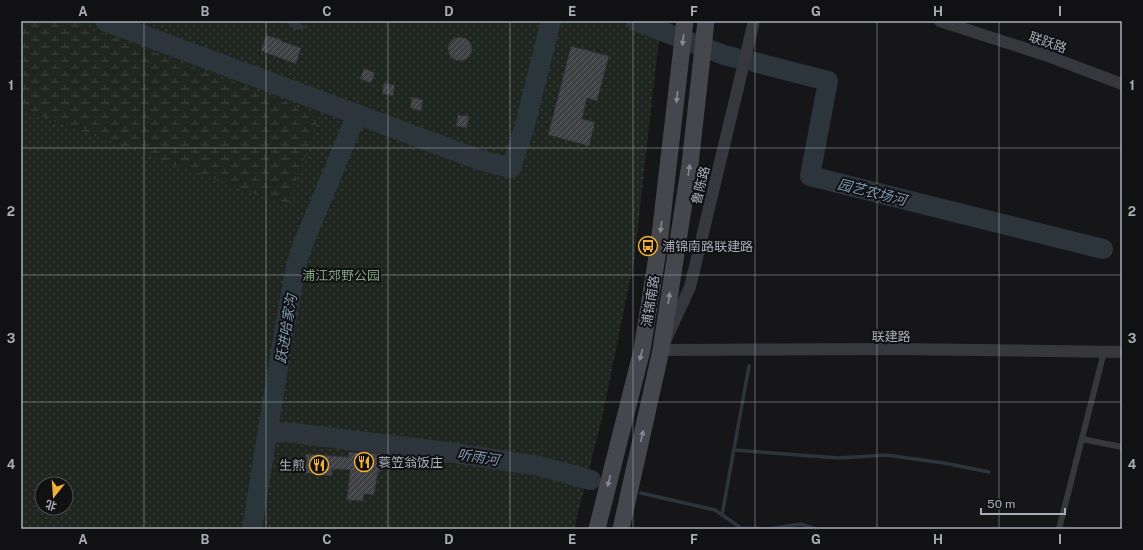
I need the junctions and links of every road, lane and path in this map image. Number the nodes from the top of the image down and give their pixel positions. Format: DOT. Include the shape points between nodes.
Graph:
graph roads {
  1 [pos="685,21"];
  2 [pos="754,21"];
  3 [pos="940,21"];
  4 [pos="706,24"];
  5 [pos="1122,84"];
  6 [pos="661,350"];
  7 [pos="1104,352"];
  8 [pos="1122,352"];
  9 [pos="1082,439"];
  10 [pos="1122,447"];
  11 [pos="597,529"];
  12 [pos="621,529"];
  13 [pos="1059,529"];
  1 -- 11 [label="main road, 浦锦南路, one-way" via="659,244 642,350"];
  2 -- 6 [label="street, 鲁陈路" via="690,287"];
  3 -- 5 [label="street, 联跃路" via="1045,55"];
  6 -- 4 [label="main road, 浦锦南路, one-way" via="690,164"];
  6 -- 7 [label="street, 联建路" via="898,349"];
  12 -- 6 [label="main road, 浦锦南路, one-way"];
  7 -- 8 [label="street, 联建路"];
  7 -- 9 [label="lane"];
  9 -- 10 [label="lane"];
  9 -- 13 [label="lane"];
}
